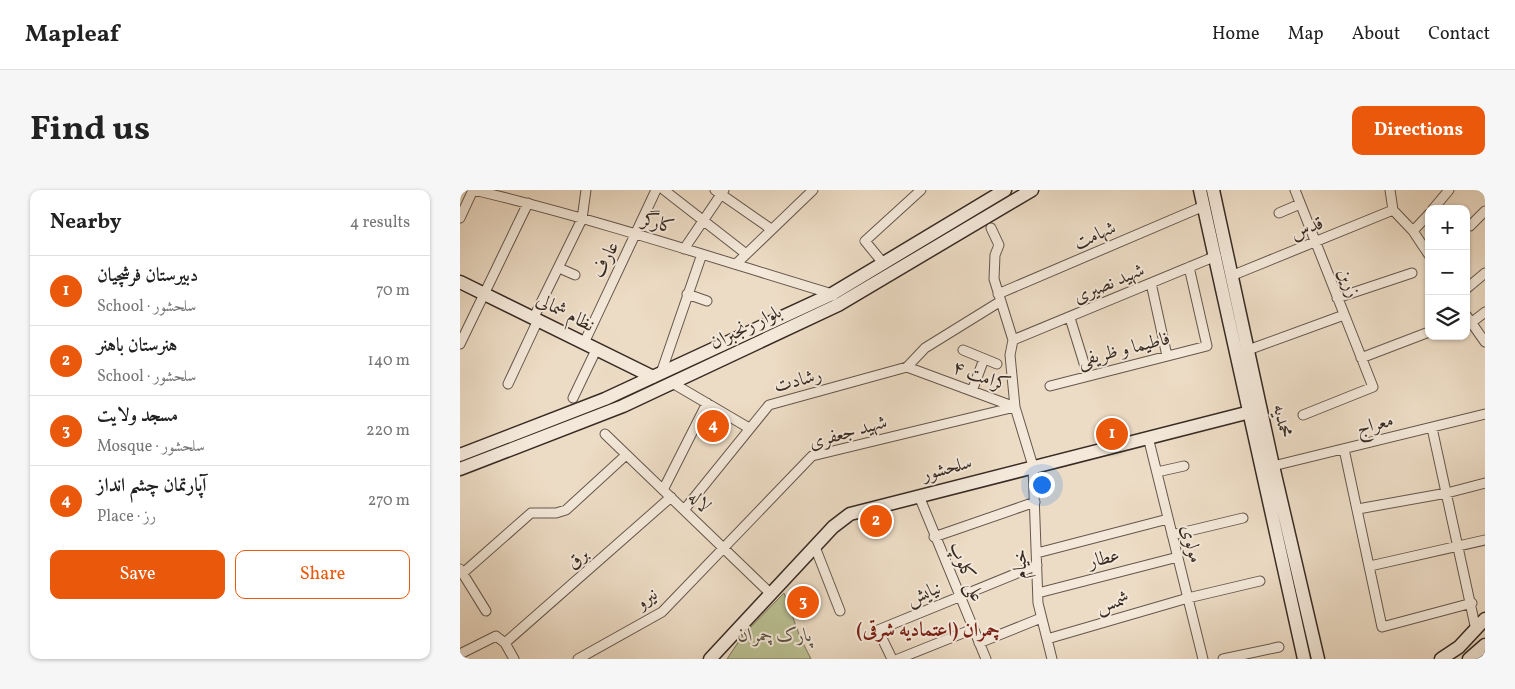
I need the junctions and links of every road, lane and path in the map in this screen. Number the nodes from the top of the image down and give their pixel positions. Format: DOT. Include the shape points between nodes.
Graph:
graph roads {
  1 [pos="473,190"];
  2 [pos="586,190"];
  3 [pos="656,190"];
  4 [pos="664,190"];
  5 [pos="813,190"];
  6 [pos="921,190"];
  7 [pos="1004,190"];
  8 [pos="1032,190"];
  9 [pos="1200,190"];
  10 [pos="1213,190"];
  11 [pos="1295,190"];
  12 [pos="1390,190"];
  13 [pos="1449,190"];
  14 [pos="720,191"];
  15 [pos="528,203"];
  16 [pos="1300,204"];
  17 [pos="1436,205"];
  18 [pos="1204,206"];
  19 [pos="1393,210"];
  20 [pos="1485,211"];
  21 [pos="1278,213"];
  22 [pos="460,218"];
  23 [pos="1425,218"];
  24 [pos="582,219"];
  25 [pos="703,221"];
  26 [pos="1470,226"];
  27 [pos="991,228"];
  28 [pos="771,229"];
  29 [pos="1413,231"];
  30 [pos="637,235"];
  31 [pos="1315,244"];
  32 [pos="684,249"];
  33 [pos="1425,250"];
  34 [pos="745,253"];
  35 [pos="702,254"];
  36 [pos="1216,256"];
  37 [pos="883,263"];
  38 [pos="736,264"];
  39 [pos="1189,267"];
  40 [pos="559,268"];
  41 [pos="1412,273"];
  42 [pos="1485,273"];
  43 [pos="574,275"];
  44 [pos="1231,276"];
  45 [pos="460,282"];
  46 [pos="1152,283"];
  47 [pos="1470,286"];
  48 [pos="483,294"];
  49 [pos="687,294"];
  50 [pos="1000,298"];
  51 [pos="1337,298"];
  52 [pos="835,299"];
  53 [pos="707,301"];
  54 [pos="1485,312"];
  55 [pos="1344,315"];
  56 [pos="536,318"];
  57 [pos="1070,318"];
  58 [pos="1470,318"];
  59 [pos="1470,322"];
  60 [pos="1425,334"];
  61 [pos="1013,340"];
  62 [pos="1485,342"];
  63 [pos="584,343"];
  64 [pos="460,344"];
  65 [pos="596,350"];
  66 [pos="963,350"];
  67 [pos="1248,350"];
  68 [pos="1167,356"];
  69 [pos="1361,358"];
  70 [pos="984,359"];
  71 [pos="996,364"];
  72 [pos="907,367"];
  73 [pos="657,375"];
  74 [pos="1088,376"];
  75 [pos="508,384"];
  76 [pos="674,384"];
  77 [pos="1050,386"];
  78 [pos="972,391"];
  79 [pos="574,398"];
  80 [pos="707,403"];
  81 [pos="1015,407"];
  82 [pos="1250,412"];
  83 [pos="1485,414"];
  84 [pos="1303,415"];
  85 [pos="749,428"];
  86 [pos="1432,428"];
  87 [pos="605,434"];
  88 [pos="1148,437"];
  89 [pos="1344,449"];
  90 [pos="460,455"];
  91 [pos="626,455"];
  92 [pos="1033,466"];
  93 [pos="1184,466"];
  94 [pos="1273,466"];
  95 [pos="460,469"];
  96 [pos="1157,472"];
  97 [pos="1485,483"];
  98 [pos="663,490"];
  99 [pos="1447,493"];
  100 [pos="919,496"];
  101 [pos="670,498"];
  102 [pos="1035,502"];
  103 [pos="684,510"];
  104 [pos="1358,510"];
  105 [pos="1243,518"];
  106 [pos="1168,519"];
  107 [pos="1172,535"];
  108 [pos="934,537"];
  109 [pos="1485,540"];
  110 [pos="1460,546"];
  111 [pos="814,547"];
  112 [pos="723,548"];
  113 [pos="1037,552"];
  114 [pos="1178,557"];
  115 [pos="1037,565"];
  116 [pos="1370,566"];
  117 [pos="461,571"];
  118 [pos="1260,581"];
  119 [pos="1038,593"];
  120 [pos="771,594"];
  121 [pos="959,598"];
  122 [pos="1188,598"];
  123 [pos="1472,603"];
  124 [pos="840,611"];
  125 [pos="486,612"];
  126 [pos="1041,618"];
  127 [pos="1485,619"];
  128 [pos="973,629"];
  129 [pos="1476,630"];
  130 [pos="1047,639"];
  131 [pos="979,642"];
  132 [pos="506,644"];
  133 [pos="1485,645"];
  134 [pos="1279,647"];
  135 [pos="460,654"];
  136 [pos="514,659"];
  137 [pos="578,659"];
  138 [pos="712,659"];
  139 [pos="892,659"];
  140 [pos="898,659"];
  141 [pos="986,659"];
  142 [pos="1052,659"];
  143 [pos="1203,659"];
  144 [pos="1223,659"];
  145 [pos="1304,659"];
  146 [pos="1318,659"];
  147 [pos="1441,659"];
  148 [pos="1469,659"];
  1 -- 15 [label="street, کارگر"];
  1 -- 22 [label="street"];
  2 -- 24 [label="street"];
  3 -- 30 [label="street, عارف"];
  4 -- 25 [label="street"];
  5 -- 28 [label="street"];
  6 -- 37 [label="street" via="865,240"];
  7 -- 37 [label="street, بلوار رنجبران"];
  8 -- 52 [label="street, بلوار رنجبران"];
  9 -- 18 [label="street, محمدیه"];
  10 -- 44 [label="street, محمدیه"];
  11 -- 16 [label="street, زرین"];
  12 -- 19 [label="street"];
  13 -- 17 [label="street"];
  14 -- 25 [label="street"];
  14 -- 28 [label="street"];
  15 -- 24 [label="street, کارگر"];
  15 -- 48 [label="street"];
  16 -- 21 [label="street"];
  16 -- 31 [label="street, زرین"];
  18 -- 36 [label="street, محمدیه"];
  18 -- 50 [label="street, شهامت"];
  19 -- 29 [label="street"];
  19 -- 31 [label="street, قدس"];
  20 -- 26 [label="street"];
  23 -- 29 [label="street"];
  24 -- 30 [label="street, کارگر"];
  24 -- 40 [label="street"];
  25 -- 32 [label="street"];
  25 -- 34 [label="street"];
  27 -- 50 [label="street" via="998,243 994,274"];
  28 -- 34 [label="street"];
  29 -- 33 [label="street"];
  30 -- 32 [label="street, کارگر"];
  30 -- 63 [label="street, عارف"];
  31 -- 44 [label="street, قدس"];
  31 -- 51 [label="street, زرین"];
  32 -- 35 [label="street, کارگر"];
  34 -- 38 [label="street"];
  35 -- 38 [label="street, کارگر"];
  35 -- 49 [label="street"];
  36 -- 39 [label="street, شهید نصیری"];
  36 -- 82 [label="street, محمدیه"];
  37 -- 52 [label="street, بلوار رنجبران"];
  38 -- 52 [label="street, کارگر"];
  39 -- 46 [label="street, شهید نصیری"];
  39 -- 68 [label="street, فاطیما و ظریفی" via="1207,346"];
  40 -- 43 [label="street"];
  40 -- 56 [label="street"];
  41 -- 51 [label="street"];
  42 -- 47 [label="street"];
  44 -- 67 [label="street, محمدیه"];
  45 -- 48 [label="street, نظام شمالی"];
  46 -- 57 [label="street, شهید نصیری"];
  46 -- 68 [label="street"];
  48 -- 56 [label="street, نظام شمالی"];
  48 -- 64 [label="street"];
  49 -- 53 [label="street"];
  49 -- 73 [label="street"];
  50 -- 61 [label="street"];
  50 -- 72 [label="street, شهامت" via="925,348"];
  51 -- 55 [label="street, زرین"];
  52 -- 73 [label="street, بلوار رنجبران"];
  52 -- 76 [label="street, بلوار رنجبران"];
  54 -- 58 [label="street"];
  55 -- 67 [label="street"];
  55 -- 69 [label="street, زرین"];
  56 -- 63 [label="street, نظام شمالی"];
  56 -- 75 [label="street"];
  57 -- 61 [label="street, شهید نصیری"];
  57 -- 74 [label="street"];
  59 -- 62 [label="street"];
  60 -- 69 [label="street"];
  61 -- 81 [label="street" via="1010,354"];
  63 -- 65 [label="street, نظام شمالی"];
  65 -- 73 [label="street, نظام شمالی"];
  65 -- 79 [label="street"];
  66 -- 70 [label="street"];
  67 -- 94 [label="street, محمدیه"];
  68 -- 74 [label="street, فاطیما و ظریفی"];
  69 -- 84 [label="street, زرین" via="1373,387"];
  70 -- 71 [label="street"];
  70 -- 78 [label="street"];
  72 -- 78 [label="street, کرامت ۴"];
  72 -- 85 [label="street, رشادت" via="772,403"];
  73 -- 90 [label="street, بلوار رنجبران" via="605,399"];
  74 -- 77 [label="street, فاطیما و ظریفی"];
  76 -- 80 [label="street"];
  76 -- 95 [label="street, بلوار رنجبران"];
  78 -- 81 [label="street, کرامت ۴"];
  80 -- 85 [label="street"];
  80 -- 98 [label="street"];
  81 -- 92 [label="street, کرامت ۴"];
  81 -- 112 [label="street, شهید جعفری" via="812,456"];
  82 -- 88 [label="street, سلحشور"];
  82 -- 145 [label="street, محمدیه"];
  83 -- 86 [label="street, معراج"];
  85 -- 103 [label="street, رشادت"];
  86 -- 89 [label="street, معراج"];
  86 -- 99 [label="street"];
  87 -- 91 [label="street, لاله"];
  88 -- 92 [label="street, سلحشور"];
  88 -- 96 [label="street, مولوی"];
  89 -- 94 [label="street, معراج"];
  89 -- 104 [label="street"];
  91 -- 98 [label="street, لاله"];
  91 -- 117 [label="street" via="566,510 531,513"];
  92 -- 100 [label="street, سلحشور"];
  92 -- 102 [label="street, خیام"];
  93 -- 96 [label="street"];
  94 -- 146 [label="street, محمدیه"];
  96 -- 106 [label="street, مولوی"];
  97 -- 99 [label="street"];
  98 -- 101 [label="street, لاله"];
  99 -- 104 [label="street"];
  99 -- 110 [label="street"];
  100 -- 108 [label="street, علی کلوپ"];
  100 -- 111 [label="street, سلحشور" via="850,514"];
  101 -- 103 [label="street, لاله"];
  101 -- 132 [label="street, برق"];
  102 -- 108 [label="street"];
  102 -- 113 [label="street, خیام"];
  103 -- 112 [label="street, لاله"];
  104 -- 116 [label="street"];
  105 -- 107 [label="street"];
  106 -- 107 [label="street, مولوی"];
  106 -- 113 [label="street"];
  107 -- 114 [label="street, مولوی"];
  108 -- 121 [label="street, علی کلوپ"];
  109 -- 110 [label="street"];
  110 -- 116 [label="street"];
  110 -- 123 [label="street"];
  111 -- 120 [label="street, سلحشور"];
  111 -- 124 [label="street"];
  112 -- 120 [label="street, لاله"];
  112 -- 137 [label="street, نیرو" via="662,612"];
  113 -- 115 [label="street, خیام"];
  114 -- 119 [label="street, عطار"];
  114 -- 122 [label="street, مولوی"];
  115 -- 119 [label="street, خیام"];
  115 -- 121 [label="street, نیایش"];
  116 -- 123 [label="street" via="1382,627"];
  117 -- 125 [label="street"];
  118 -- 122 [label="street, شمس"];
  119 -- 126 [label="street, خیام"];
  120 -- 138 [label="street, سلحشور"];
  121 -- 128 [label="street, علی کلوپ"];
  121 -- 139 [label="street, نیایش" via="878,630"];
  122 -- 130 [label="street, شمس"];
  122 -- 143 [label="street, مولوی"];
  123 -- 129 [label="street"];
  126 -- 130 [label="street, خیام"];
  126 -- 131 [label="street"];
  127 -- 129 [label="street"];
  128 -- 131 [label="street, علی کلوپ"];
  128 -- 140 [label="street"];
  129 -- 147 [label="street"];
  130 -- 142 [label="street, خیام"];
  131 -- 141 [label="street, علی کلوپ"];
  132 -- 135 [label="street" via="500,637 491,637"];
  132 -- 136 [label="street"];
  133 -- 148 [label="street"];
  134 -- 144 [label="street"];
}
